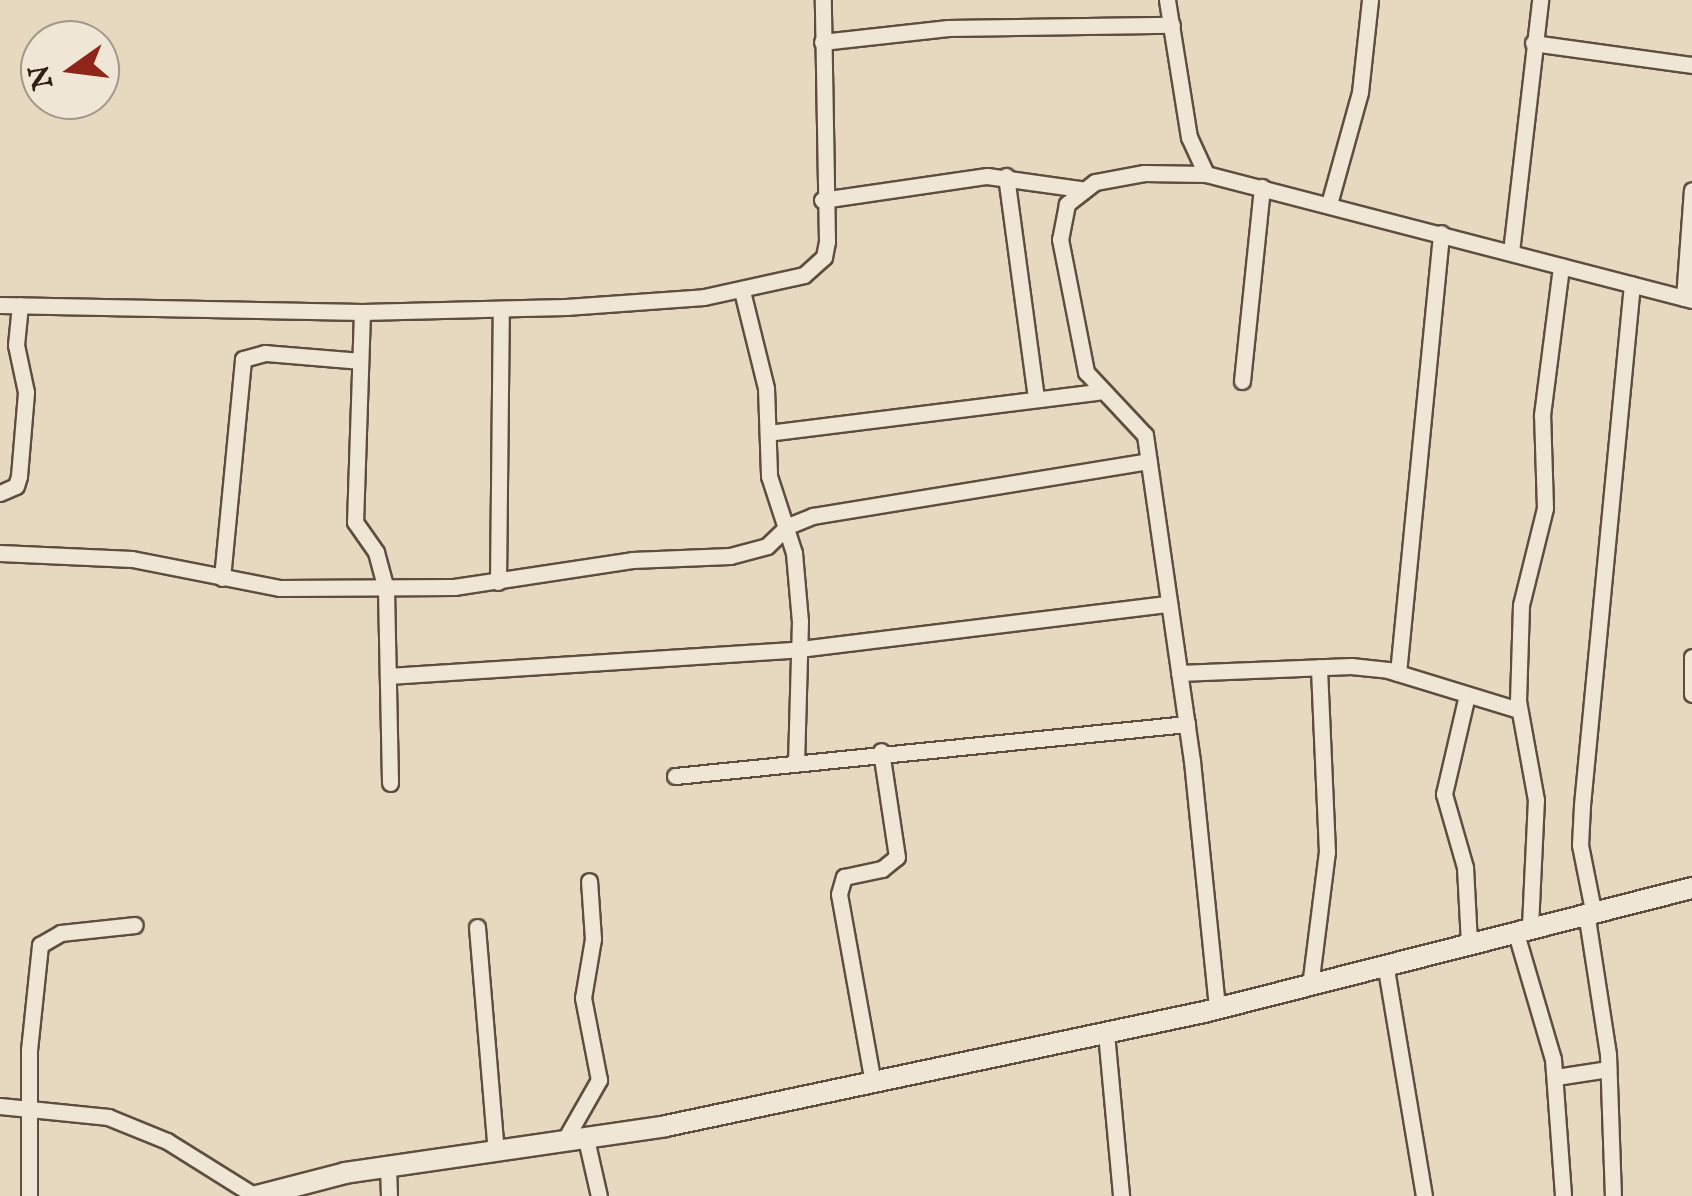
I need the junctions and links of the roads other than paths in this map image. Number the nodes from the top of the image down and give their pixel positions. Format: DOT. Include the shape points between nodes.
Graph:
graph roads {
  1 [pos="822,0"];
  2 [pos="1167,0"];
  3 [pos="1370,0"];
  4 [pos="1540,0"];
  5 [pos="1172,25"];
  6 [pos="822,42"];
  7 [pos="1533,42"];
  8 [pos="1692,65"];
  9 [pos="1206,174"];
  10 [pos="1006,176"];
  11 [pos="1262,187"];
  12 [pos="1081,189"];
  13 [pos="1692,190"];
  14 [pos="822,200"];
  15 [pos="1329,204"];
  16 [pos="1441,233"];
  17 [pos="1511,252"];
  18 [pos="1560,266"];
  19 [pos="1632,284"];
  20 [pos="742,291"];
  21 [pos="1688,299"];
  22 [pos="0,305"];
  23 [pos="20,305"];
  24 [pos="501,309"];
  25 [pos="362,312"];
  26 [pos="360,362"];
  27 [pos="1242,381"];
  28 [pos="1098,392"];
  29 [pos="1036,400"];
  30 [pos="768,433"];
  31 [pos="1149,460"];
  32 [pos="0,493"];
  33 [pos="788,526"];
  34 [pos="0,553"];
  35 [pos="222,578"];
  36 [pos="498,582"];
  37 [pos="386,590"];
  38 [pos="1170,604"];
  39 [pos="800,649"];
  40 [pos="1692,657"];
  41 [pos="1319,668"];
  42 [pos="1180,673"];
  43 [pos="1398,673"];
  44 [pos="388,676"];
  45 [pos="1692,690"];
  46 [pos="1466,695"];
  47 [pos="1519,710"];
  48 [pos="1187,724"];
  49 [pos="880,750"];
  50 [pos="796,760"];
  51 [pos="675,776"];
  52 [pos="390,782"];
  53 [pos="589,881"];
  54 [pos="1692,888"];
  55 [pos="1590,911"];
  56 [pos="135,925"];
  57 [pos="477,927"];
  58 [pos="1522,928"];
  59 [pos="1469,944"];
  60 [pos="1386,968"];
  61 [pos="1310,986"];
  62 [pos="1217,1009"];
  63 [pos="1106,1033"];
  64 [pos="1608,1070"];
  65 [pos="1556,1077"];
  66 [pos="873,1082"];
  67 [pos="0,1106"];
  68 [pos="28,1107"];
  69 [pos="586,1139"];
  70 [pos="563,1143"];
  71 [pos="496,1152"];
  72 [pos="388,1167"];
  73 [pos="29,1196"];
  74 [pos="256,1196"];
  75 [pos="389,1196"];
  76 [pos="599,1196"];
  77 [pos="1120,1196"];
  78 [pos="1424,1196"];
  79 [pos="1564,1196"];
  80 [pos="1613,1196"];
  1 -- 6 [label="street"];
  2 -- 5 [label="street"];
  3 -- 15 [label="street" via="1360,92"];
  4 -- 7 [label="street"];
  5 -- 6 [label="street" via="948,28"];
  5 -- 9 [label="street" via="1188,137"];
  6 -- 14 [label="street"];
  7 -- 8 [label="street"];
  7 -- 17 [label="street"];
  9 -- 11 [label="street"];
  9 -- 12 [label="street" via="1144,173"];
  10 -- 12 [label="street"];
  10 -- 14 [label="street"];
  10 -- 29 [label="street"];
  11 -- 15 [label="street"];
  11 -- 27 [label="street"];
  12 -- 28 [label="street" via="1066,204 1060,239 1086,372"];
  13 -- 21 [label="street"];
  14 -- 20 [label="street" via="826,240 817,267"];
  15 -- 16 [label="street"];
  16 -- 17 [label="street"];
  16 -- 43 [label="street"];
  17 -- 18 [label="street"];
  18 -- 19 [label="street"];
  18 -- 47 [label="street" via="1542,415 1545,508 1522,605"];
  19 -- 21 [label="street"];
  19 -- 55 [label="street" via="1582,805 1580,845"];
  20 -- 24 [label="street"];
  20 -- 30 [label="street" via="766,388"];
  22 -- 23 [label="street"];
  23 -- 25 [label="street"];
  23 -- 32 [label="street" via="16,345 26,392 19,476"];
  24 -- 25 [label="street"];
  24 -- 36 [label="street"];
  25 -- 26 [label="street"];
  26 -- 35 [label="street" via="265,353 243,360"];
  26 -- 37 [label="street" via="355,522 376,552"];
  28 -- 29 [label="street"];
  28 -- 31 [label="street" via="1134,419"];
  29 -- 30 [label="street"];
  30 -- 33 [label="street" via="769,476"];
  31 -- 33 [label="street" via="813,516"];
  31 -- 38 [label="street"];
  33 -- 36 [label="street" via="767,546 730,556 632,560"];
  33 -- 39 [label="street"];
  34 -- 35 [label="street" via="132,559"];
  35 -- 37 [label="street" via="293,589"];
  36 -- 37 [label="street"];
  37 -- 44 [label="street"];
  38 -- 39 [label="street"];
  38 -- 42 [label="street"];
  39 -- 44 [label="street"];
  39 -- 50 [label="street"];
  40 -- 45 [label="street"];
  41 -- 42 [label="street"];
  41 -- 43 [label="street"];
  41 -- 61 [label="street" via="1327,852"];
  42 -- 48 [label="street"];
  43 -- 46 [label="street"];
  44 -- 52 [label="street"];
  46 -- 47 [label="street"];
  46 -- 59 [label="street" via="1444,794 1466,867"];
  47 -- 58 [label="street" via="1536,800"];
  48 -- 49 [label="street"];
  48 -- 62 [label="street"];
  49 -- 50 [label="street"];
  49 -- 66 [label="street" via="896,856 882,868 844,877 839,894"];
  50 -- 51 [label="street"];
  53 -- 70 [label="street" via="592,938 583,998 600,1080"];
  54 -- 55 [label="main road"];
  55 -- 58 [label="main road"];
  55 -- 64 [label="street"];
  56 -- 68 [label="street" via="61,933 40,945"];
  57 -- 71 [label="street"];
  58 -- 59 [label="main road"];
  58 -- 65 [label="street"];
  59 -- 60 [label="main road"];
  60 -- 61 [label="main road"];
  60 -- 78 [label="street"];
  61 -- 62 [label="main road"];
  62 -- 63 [label="main road"];
  63 -- 66 [label="main road"];
  63 -- 77 [label="street"];
  64 -- 65 [label="street"];
  64 -- 80 [label="street"];
  65 -- 79 [label="street"];
  66 -- 69 [label="main road"];
  67 -- 68 [label="street"];
  68 -- 73 [label="street"];
  68 -- 74 [label="street" via="128,1124"];
  69 -- 70 [label="main road"];
  69 -- 76 [label="street"];
  70 -- 71 [label="main road"];
  71 -- 72 [label="main road"];
  72 -- 74 [label="main road"];
  72 -- 75 [label="street"];
}
